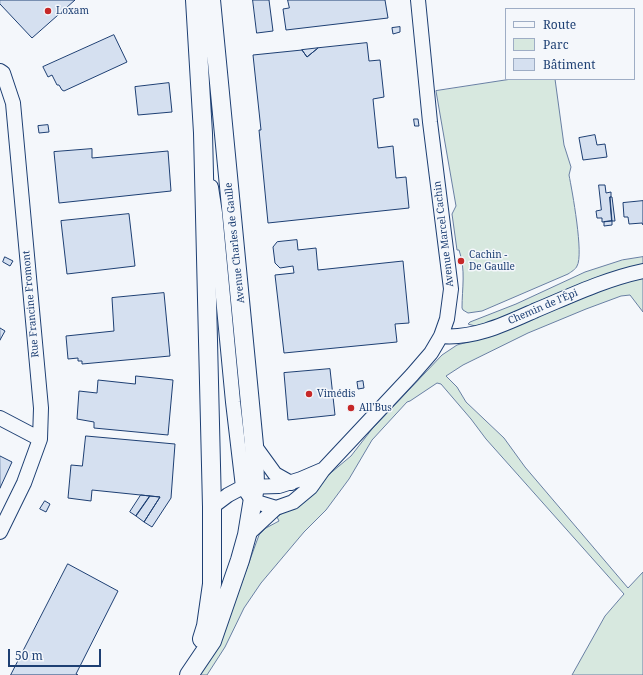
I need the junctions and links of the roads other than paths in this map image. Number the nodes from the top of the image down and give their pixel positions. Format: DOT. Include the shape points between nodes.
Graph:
graph roads {
  1 [pos="195,0"];
  2 [pos="211,0"];
  3 [pos="418,0"];
  4 [pos="0,71"];
  5 [pos="203,133"];
  6 [pos="643,271"];
  7 [pos="441,336"];
  8 [pos="0,418"];
  9 [pos="40,439"];
  10 [pos="254,445"];
  11 [pos="322,470"];
  12 [pos="291,482"];
  13 [pos="251,491"];
  14 [pos="212,507"];
  15 [pos="276,508"];
  16 [pos="0,532"];
  17 [pos="247,535"];
  18 [pos="192,670"];
  1 -- 5 [label="main road, Avenue Charles de Gaulle"];
  2 -- 10 [label="main road, Avenue Charles de Gaulle"];
  3 -- 7 [label="street, Avenue Marcel Cachin" via="451,289 448,315"];
  4 -- 9 [label="street, Rue Francine Fromont" via="3,73 13,103 41,408"];
  5 -- 13 [label="street, Avenue Charles de Gaulle" via="215,213 233,402"];
  5 -- 14 [label="main road, Avenue Charles de Gaulle"];
  6 -- 7 [label="street, Chemin de l'Épi" via="622,275 592,286 477,333"];
  7 -- 11 [label="street, Avenue Marcel Cachin" via="431,354 412,376"];
  8 -- 9 [label="street"];
  9 -- 16 [label="street, Rue Francine Fromont" via="24,484"];
  10 -- 12 [label="street" via="276,474"];
  10 -- 13 [label="main road, Avenue Charles de Gaulle"];
  11 -- 12 [label="street, Avenue Marcel Cachin"];
  11 -- 15 [label="street, Avenue Marcel Cachin" via="311,487 293,502"];
  12 -- 13 [label="street, Avenue Marcel Cachin"];
  13 -- 14 [label="street, Avenue Marcel Cachin" via="228,495"];
  13 -- 15 [label="street"];
  13 -- 17 [label="main road"];
  14 -- 18 [label="main road" via="212,584 206,626"];
  15 -- 17 [label="street, Avenue Marcel Cachin"];
  17 -- 18 [label="main road" via="212,641"];
}
